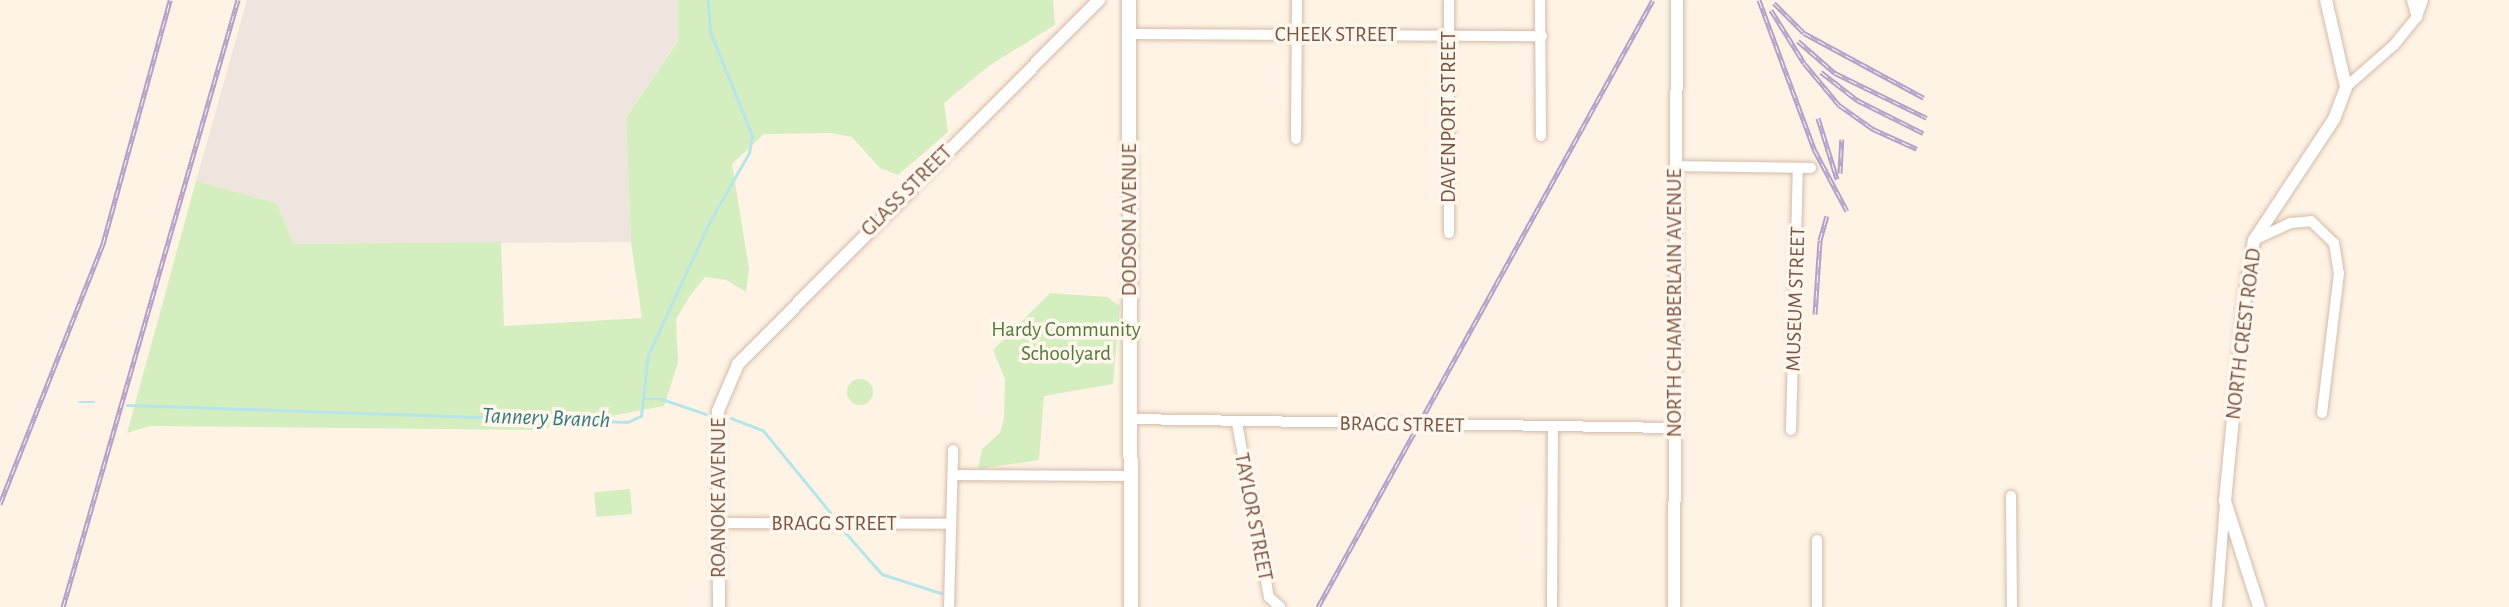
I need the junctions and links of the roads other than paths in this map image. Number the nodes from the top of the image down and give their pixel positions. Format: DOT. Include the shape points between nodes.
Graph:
graph roads {
  1 [pos="1099,0"];
  2 [pos="1129,0"];
  3 [pos="1297,0"];
  4 [pos="1449,0"];
  5 [pos="1540,0"];
  6 [pos="1677,0"];
  7 [pos="2326,0"];
  8 [pos="2412,0"];
  9 [pos="2423,0"];
  10 [pos="2417,17"];
  11 [pos="1130,34"];
  12 [pos="1296,34"];
  13 [pos="1449,35"];
  14 [pos="1542,36"];
  15 [pos="2346,87"];
  16 [pos="1541,136"];
  17 [pos="1296,139"];
  18 [pos="1675,166"];
  19 [pos="1798,168"];
  20 [pos="1811,168"];
  21 [pos="1449,233"];
  22 [pos="2254,240"];
  23 [pos="724,390"];
  24 [pos="2322,413"];
  25 [pos="1130,419"];
  26 [pos="1237,423"];
  27 [pos="1674,428"];
  28 [pos="1553,429"];
  29 [pos="1791,430"];
  30 [pos="953,450"];
  31 [pos="954,475"];
  32 [pos="1128,476"];
  33 [pos="2011,496"];
  34 [pos="2225,501"];
  35 [pos="718,523"];
  36 [pos="950,524"];
  37 [pos="1817,540"];
  38 [pos="719,607"];
  39 [pos="949,607"];
  40 [pos="1131,607"];
  41 [pos="1279,607"];
  42 [pos="1552,607"];
  43 [pos="1674,607"];
  44 [pos="1817,607"];
  45 [pos="2012,607"];
  46 [pos="2217,607"];
  47 [pos="2259,607"];
  1 -- 23 [label="street, GLASS STREET" via="760,336"];
  2 -- 11 [label="main road, DODSON AVENUE"];
  3 -- 12 [label="street"];
  4 -- 13 [label="street, DAVENPORT STREET"];
  5 -- 14 [label="street"];
  6 -- 18 [label="street, NORTH CHAMBERLAIN AVENUE"];
  7 -- 15 [label="street"];
  8 -- 10 [label="street"];
  9 -- 10 [label="street"];
  10 -- 15 [label="street" via="2394,45"];
  11 -- 12 [label="street, CHEEK STREET"];
  11 -- 25 [label="main road, DODSON AVENUE"];
  12 -- 13 [label="street, CHEEK STREET"];
  12 -- 17 [label="street"];
  13 -- 14 [label="street, CHEEK STREET"];
  13 -- 21 [label="street, DAVENPORT STREET"];
  14 -- 16 [label="street"];
  15 -- 22 [label="street, NORTH CREST ROAD" via="2333,119"];
  18 -- 19 [label="street"];
  18 -- 27 [label="street, NORTH CHAMBERLAIN AVENUE"];
  19 -- 20 [label="street"];
  19 -- 29 [label="street, MUSEUM STREET"];
  22 -- 24 [label="street" via="2290,223 2311,221 2334,243 2339,273"];
  22 -- 34 [label="street, NORTH CREST ROAD"];
  23 -- 35 [label="street, ROANOKE AVENUE" via="717,441"];
  25 -- 26 [label="street, BRAGG STREET"];
  25 -- 32 [label="main road, DODSON AVENUE"];
  26 -- 28 [label="street, BRAGG STREET"];
  26 -- 41 [label="street, TAYLOR STREET" via="1269,597"];
  27 -- 28 [label="street, BRAGG STREET"];
  27 -- 43 [label="street, NORTH CHAMBERLAIN AVENUE"];
  28 -- 42 [label="street"];
  30 -- 31 [label="street"];
  31 -- 32 [label="street"];
  31 -- 36 [label="street"];
  32 -- 40 [label="main road, DODSON AVENUE"];
  33 -- 45 [label="street"];
  34 -- 46 [label="street"];
  34 -- 47 [label="street, NORTH CREST ROAD"];
  35 -- 36 [label="street, BRAGG STREET"];
  35 -- 38 [label="street, ROANOKE AVENUE"];
  36 -- 39 [label="street"];
  37 -- 44 [label="street"];
}
